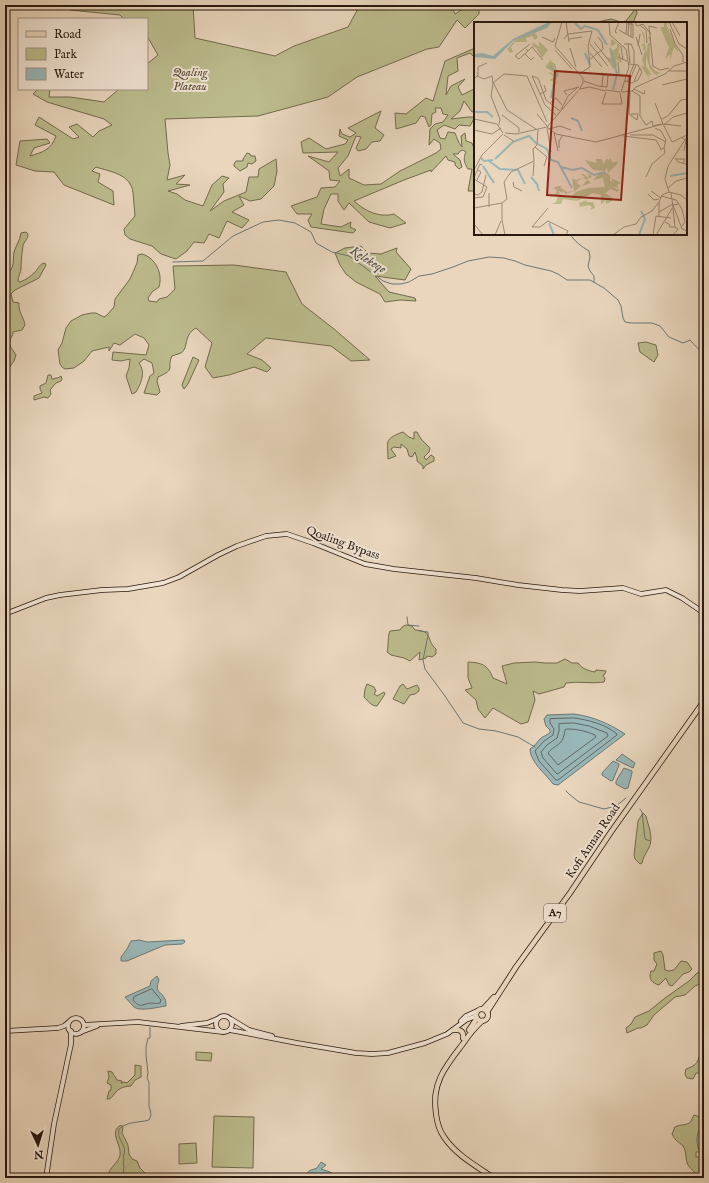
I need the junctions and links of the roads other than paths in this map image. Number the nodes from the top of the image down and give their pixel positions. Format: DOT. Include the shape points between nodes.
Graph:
graph roads {
  1 [pos="704,613"];
  2 [pos="5,614"];
  3 [pos="704,700"];
  4 [pos="485,1010"];
  5 [pos="476,1015"];
  6 [pos="217,1019"];
  7 [pos="231,1019"];
  8 [pos="482,1021"];
  9 [pos="69,1022"];
  10 [pos="104,1024"];
  11 [pos="84,1025"];
  12 [pos="168,1026"];
  13 [pos="58,1028"];
  14 [pos="230,1030"];
  15 [pos="453,1030"];
  16 [pos="5,1031"];
  17 [pos="70,1031"];
  18 [pos="223,1032"];
  19 [pos="80,1033"];
  20 [pos="463,1038"];
  21 [pos="291,1042"];
  22 [pos="71,1044"];
  23 [pos="419,1044"];
  24 [pos="455,1053"];
  25 [pos="46,1178"];
  26 [pos="494,1178"];
  1 -- 2 [label="main road, Qoaling Bypass" via="677,595 663,590 642,594 623,588 562,590 394,569 365,564 300,538 276,534 237,546 163,583 60,595"];
  3 -- 4 [label="main road, Kofi Annan Road / A7"];
  4 -- 5 [label="main road" via="480,1009"];
  4 -- 8 [label="main road, A7" via="487,1018"];
  5 -- 8 [label="main road"];
  5 -- 15 [label="main road"];
  5 -- 20 [label="main road, A7"];
  5 -- 23 [label="main road" via="466,1016 446,1031"];
  6 -- 7 [label="main road" via="223,1016"];
  6 -- 12 [label="main road" via="207,1023"];
  6 -- 18 [label="main road" via="217,1027"];
  7 -- 14 [label="main road"];
  7 -- 21 [label="main road" via="249,1030"];
  8 -- 24 [label="main road, A7"];
  9 -- 11 [label="main road" via="78,1018"];
  9 -- 13 [label="main road"];
  9 -- 17 [label="main road"];
  10 -- 11 [label="main road"];
  10 -- 12 [label="main road" via="138,1022"];
  10 -- 19 [label="main road"];
  11 -- 19 [label="main road"];
  12 -- 18 [label="main road"];
  13 -- 16 [label="main road"];
  13 -- 17 [label="main road"];
  14 -- 18 [label="main road"];
  14 -- 21 [label="main road"];
  15 -- 20 [label="main road" via="462,1031"];
  15 -- 23 [label="main road"];
  17 -- 19 [label="main road" via="74,1034"];
  17 -- 22 [label="main road"];
  19 -- 22 [label="main road"];
  20 -- 24 [label="main road, A7"];
  21 -- 23 [label="main road" via="372,1054 388,1053"];
  22 -- 25 [label="main road" via="54,1124"];
  24 -- 26 [label="main road, A7" via="437,1085 434,1101 437,1121 444,1137 454,1149"];
}
